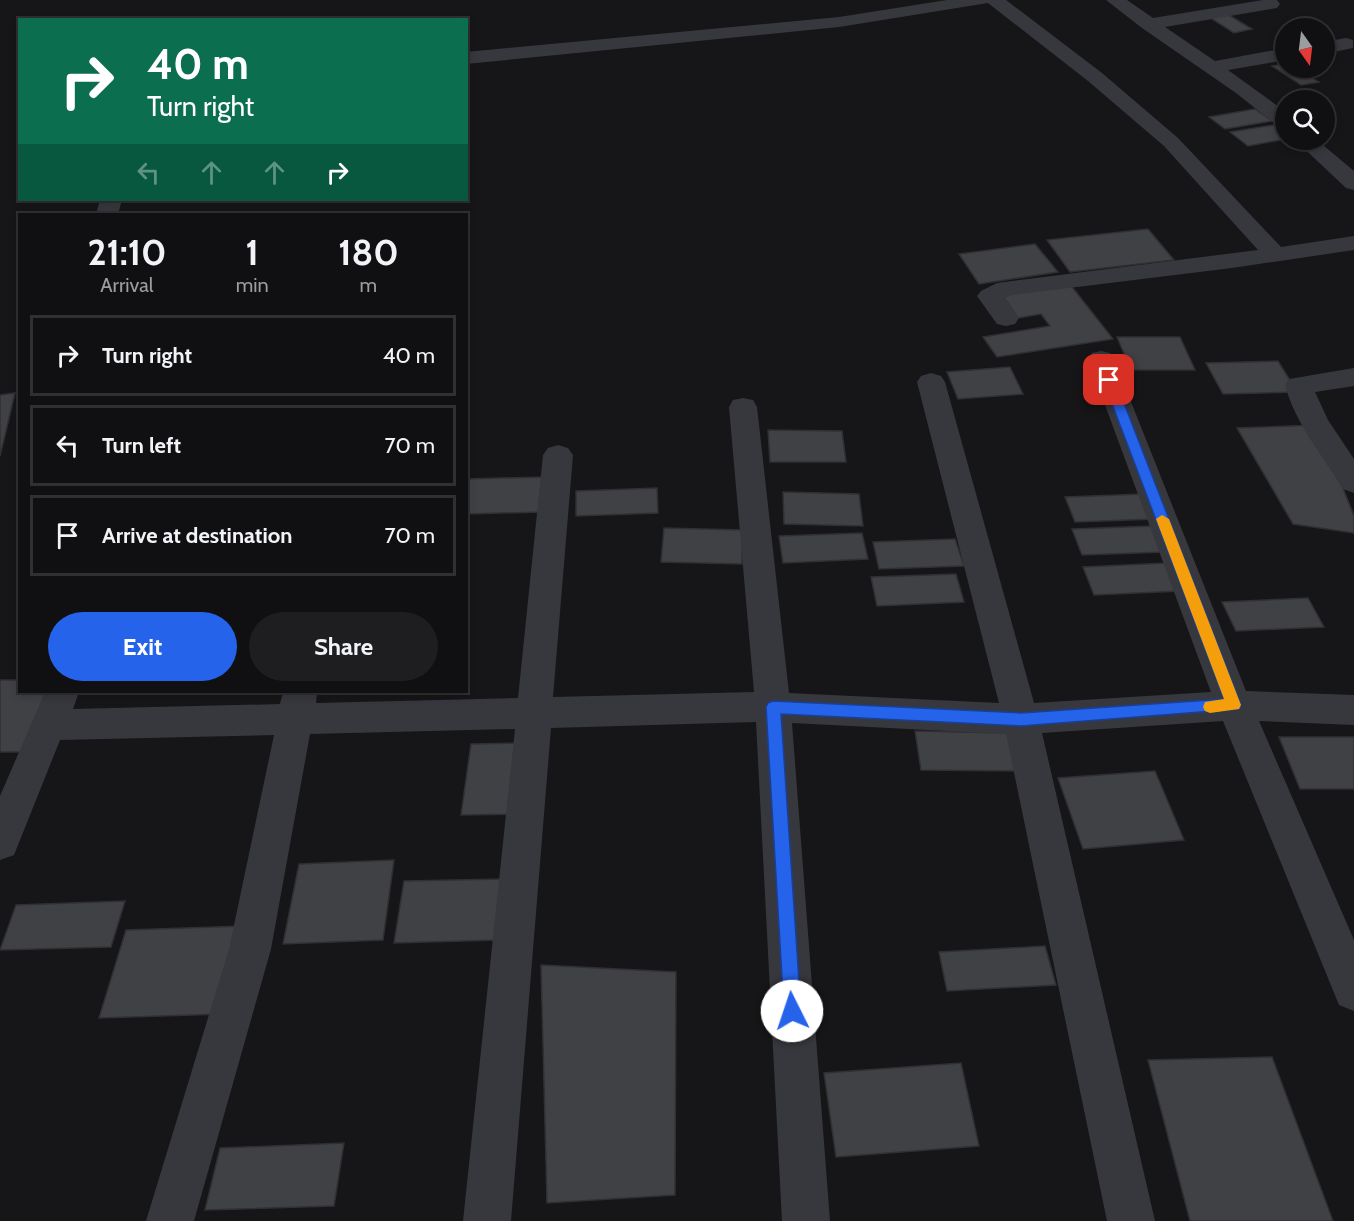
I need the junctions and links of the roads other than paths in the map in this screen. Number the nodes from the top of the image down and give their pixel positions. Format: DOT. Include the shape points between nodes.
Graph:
graph roads {
  1 [pos="982,0"];
  2 [pos="995,0"];
  3 [pos="1115,0"];
  4 [pos="1271,4"];
  5 [pos="1148,24"];
  6 [pos="1346,44"];
  7 [pos="1335,46"];
  8 [pos="1275,56"];
  9 [pos="468,58"];
  10 [pos="1211,67"];
  11 [pos="1275,115"];
  12 [pos="1317,150"];
  13 [pos="1326,158"];
  14 [pos="1354,159"];
  15 [pos="1354,183"];
  16 [pos="1354,243"];
  17 [pos="1275,254"];
  18 [pos="1006,318"];
  19 [pos="1101,359"];
  20 [pos="1354,377"];
  21 [pos="931,382"];
  22 [pos="743,406"];
  23 [pos="558,455"];
  24 [pos="1354,482"];
  25 [pos="62,693"];
  26 [pos="1234,705"];
  27 [pos="296,706"];
  28 [pos="773,707"];
  29 [pos="1354,710"];
  30 [pos="534,714"];
  31 [pos="1021,720"];
  32 [pos="48,725"];
  33 [pos="0,842"];
  34 [pos="1354,990"];
  35 [pos="170,1221"];
  36 [pos="487,1221"];
  37 [pos="806,1221"];
  38 [pos="1131,1221"];
  1 -- 9 [label="street"];
  2 -- 17 [label="street" via="1172,142"];
  3 -- 5 [label="street"];
  4 -- 5 [label="street"];
  5 -- 10 [label="street"];
  6 -- 7 [label="street"];
  8 -- 10 [label="street"];
  10 -- 11 [label="street"];
  12 -- 13 [label="street"];
  13 -- 14 [label="street"];
  13 -- 15 [label="street"];
  16 -- 17 [label="street"];
  17 -- 18 [label="street" via="1006,288 990,296"];
  19 -- 26 [label="street"];
  20 -- 24 [label="street" via="1299,385 1318,425"];
  21 -- 31 [label="street"];
  22 -- 28 [label="street"];
  23 -- 30 [label="street"];
  25 -- 32 [label="street"];
  26 -- 29 [label="street"];
  26 -- 31 [label="street"];
  26 -- 34 [label="street"];
  27 -- 30 [label="street"];
  27 -- 32 [label="street"];
  27 -- 35 [label="street" via="250,949"];
  28 -- 30 [label="street"];
  28 -- 31 [label="street"];
  28 -- 37 [label="street"];
  30 -- 36 [label="street"];
  31 -- 38 [label="street"];
  32 -- 33 [label="street"];
}
